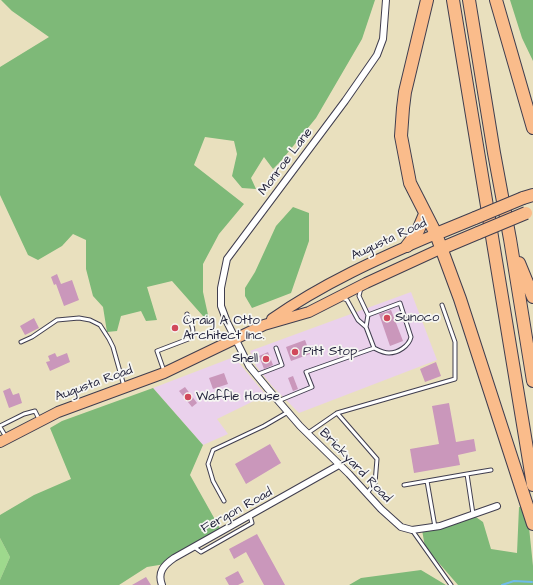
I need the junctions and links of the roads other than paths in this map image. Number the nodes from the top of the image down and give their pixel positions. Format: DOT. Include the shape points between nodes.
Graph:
graph roads {
  1 [pos="386,0"];
  2 [pos="427,0"];
  3 [pos="452,0"];
  4 [pos="469,0"];
  5 [pos="496,0"];
  6 [pos="533,128"];
  7 [pos="528,197"];
  8 [pos="529,212"];
  9 [pos="425,214"];
  10 [pos="436,234"];
  11 [pos="510,239"];
  12 [pos="407,246"];
  13 [pos="440,248"];
  14 [pos="361,285"];
  15 [pos="338,297"];
  16 [pos="533,297"];
  17 [pos="442,305"];
  18 [pos="187,314"];
  19 [pos="368,315"];
  20 [pos="264,325"];
  21 [pos="366,327"];
  22 [pos="236,338"];
  23 [pos="21,342"];
  24 [pos="276,348"];
  25 [pos="374,348"];
  26 [pos="164,373"];
  27 [pos="256,375"];
  28 [pos="533,381"];
  29 [pos="124,388"];
  30 [pos="278,401"];
  31 [pos="288,412"];
  32 [pos="337,412"];
  33 [pos="40,421"];
  34 [pos="0,426"];
  35 [pos="308,433"];
  36 [pos="3,440"];
  37 [pos="339,466"];
  38 [pos="491,470"];
  39 [pos="467,474"];
  40 [pos="427,481"];
  41 [pos="404,485"];
  42 [pos="533,485"];
  43 [pos="366,494"];
  44 [pos="224,501"];
  45 [pos="497,506"];
  46 [pos="473,515"];
  47 [pos="533,524"];
  48 [pos="435,527"];
  49 [pos="412,530"];
  50 [pos="162,585"];
  51 [pos="450,585"];
  1 -- 22 [label="street, Monroe Lane" via="383,39 377,54 227,259 221,288 221,306"];
  2 -- 9 [label="highway" via="405,92 401,136 410,183"];
  3 -- 42 [label="highway"];
  4 -- 11 [label="highway"];
  5 -- 6 [label="highway"];
  7 -- 10 [label="highway, Augusta Road, bridge"];
  8 -- 13 [label="highway, Augusta Road, bridge"];
  9 -- 10 [label="highway"];
  9 -- 12 [label="highway" via="417,233"];
  10 -- 12 [label="main road, Augusta Road"];
  10 -- 13 [label="highway"];
  11 -- 16 [label="highway"];
  11 -- 28 [label="highway"];
  12 -- 20 [label="main road, Augusta Road" via="296,302"];
  13 -- 14 [label="main road, Augusta Road"];
  13 -- 47 [label="highway" via="460,299"];
  14 -- 15 [label="main road, Augusta Road"];
  14 -- 19 [label="lane" via="359,296"];
  15 -- 20 [label="main road, Augusta Road" via="309,312"];
  15 -- 21 [label="lane" via="347,300 358,320"];
  17 -- 32 [label="lane" via="455,342 455,379"];
  18 -- 26 [label="lane" via="193,329 191,338 157,351"];
  19 -- 21 [label="lane"];
  19 -- 25 [label="lane" via="400,303 411,337 406,346 390,353"];
  20 -- 22 [label="main road, Augusta Road"];
  21 -- 25 [label="lane"];
  22 -- 26 [label="main road, Augusta Road"];
  22 -- 27 [label="street, Brickyard Road"];
  23 -- 29 [label="lane" via="56,320 90,320 100,325 113,347"];
  24 -- 27 [label="lane" via="282,365"];
  25 -- 30 [label="lane" via="306,372 312,387"];
  26 -- 29 [label="main road, Augusta Road"];
  27 -- 30 [label="street, Brickyard Road"];
  29 -- 33 [label="main road, Augusta Road"];
  30 -- 31 [label="street, Brickyard Road"];
  31 -- 35 [label="street, Brickyard Road"];
  31 -- 44 [label="lane" via="213,450 208,464 213,481"];
  32 -- 35 [label="lane"];
  32 -- 43 [label="lane" via="376,459 375,483"];
  33 -- 34 [label="lane" via="35,411"];
  33 -- 36 [label="main road, Augusta Road"];
  34 -- 36 [label="lane"];
  35 -- 37 [label="street, Brickyard Road"];
  37 -- 43 [label="street, Brickyard Road"];
  37 -- 50 [label="street, Fergon Road" via="165,564 160,574"];
  38 -- 39 [label="lane"];
  39 -- 40 [label="lane"];
  39 -- 46 [label="lane"];
  40 -- 41 [label="lane"];
  40 -- 48 [label="lane"];
  43 -- 49 [label="street, Brickyard Road" via="401,527"];
  45 -- 46 [label="street"];
  46 -- 48 [label="street"];
  48 -- 49 [label="street"];
  49 -- 51 [label="lane"];
}
